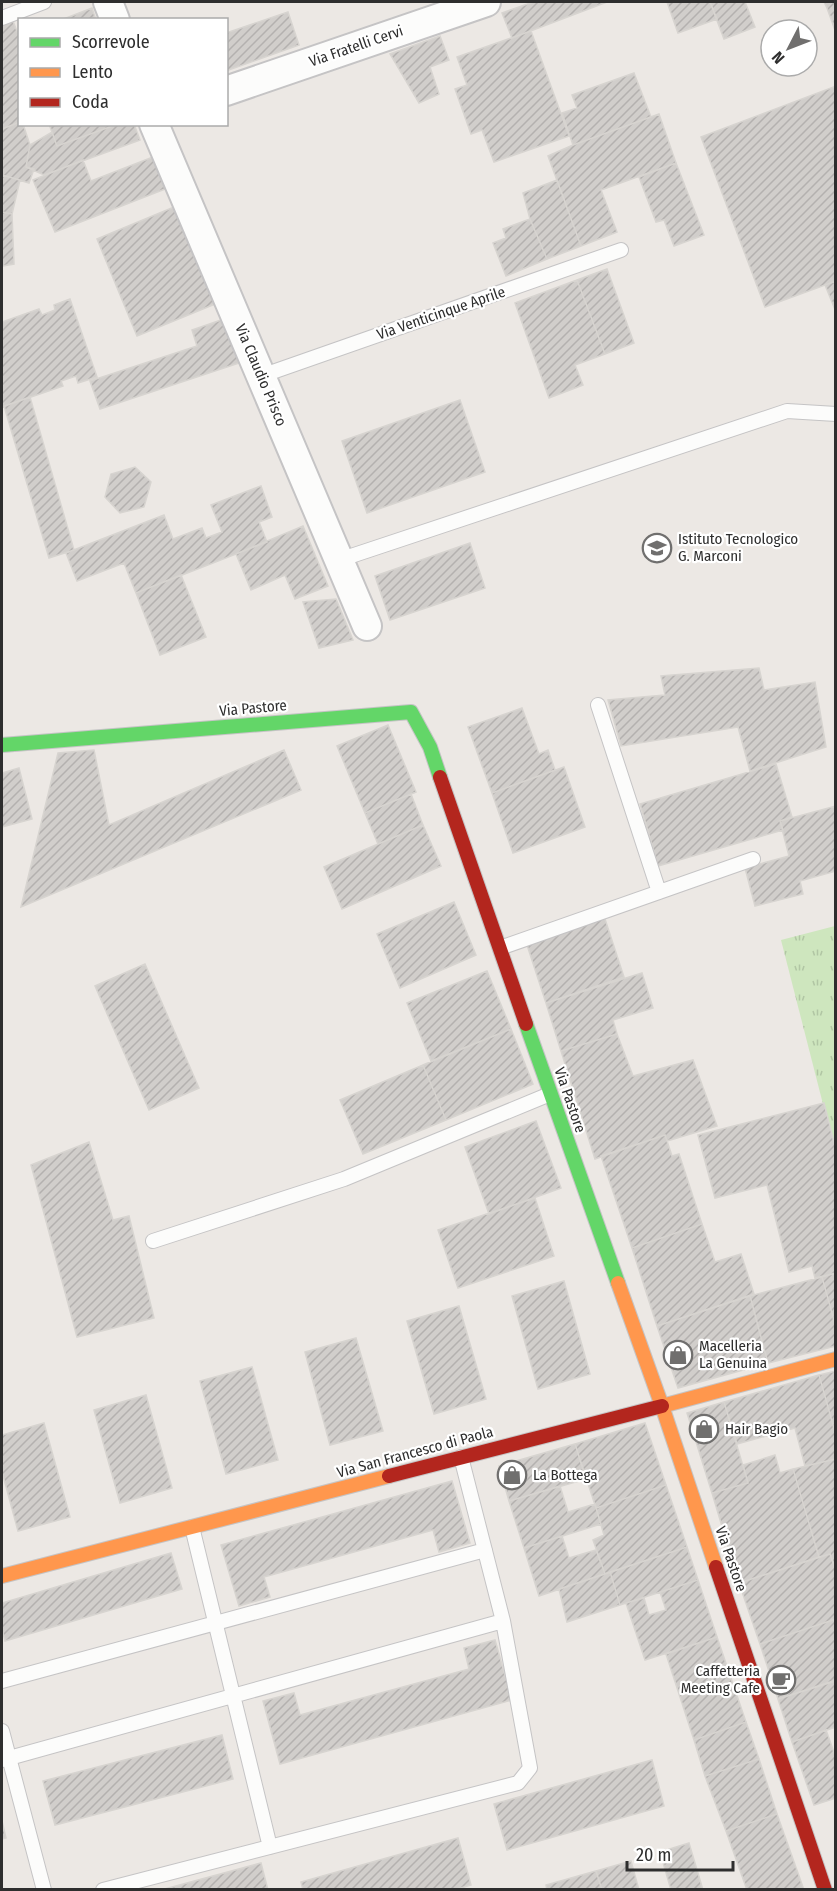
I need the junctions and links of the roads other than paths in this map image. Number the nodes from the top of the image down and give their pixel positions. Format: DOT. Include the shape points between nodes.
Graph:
graph roads {
  1 [pos="44,2"];
  2 [pos="108,2"];
  3 [pos="486,2"];
  4 [pos="2,18"];
  5 [pos="114,18"];
  6 [pos="228,90"];
  7 [pos="155,126"];
  8 [pos="621,250"];
  9 [pos="261,376"];
  10 [pos="836,414"];
  11 [pos="339,560"];
  12 [pos="367,627"];
  13 [pos="598,705"];
  14 [pos="2,745"];
  15 [pos="753,858"];
  16 [pos="659,892"];
  17 [pos="500,948"];
  18 [pos="550,1094"];
  19 [pos="153,1241"];
  20 [pos="836,1359"];
  21 [pos="662,1406"];
  22 [pos="461,1457"];
  23 [pos="192,1527"];
  24 [pos="485,1550"];
  25 [pos="2,1576"];
  26 [pos="503,1622"];
  27 [pos="216,1624"];
  28 [pos="2,1681"];
  29 [pos="233,1696"];
  30 [pos="2,1731"];
  31 [pos="5,1759"];
  32 [pos="270,1847"];
  33 [pos="44,1890"];
  34 [pos="103,1890"];
  35 [pos="825,1890"];
  1 -- 4 [label="lane"];
  2 -- 5 [label="street"];
  3 -- 6 [label="street, Via Fratelli Cervi"];
  7 -- 9 [label="street, Via Claudio Prisco"];
  8 -- 9 [label="lane, Via Venticinque Aprile"];
  9 -- 11 [label="street, Via Claudio Prisco"];
  10 -- 11 [label="lane" via="787,411"];
  11 -- 12 [label="street, Via Claudio Prisco"];
  13 -- 16 [label="lane"];
  14 -- 17 [label="street, Via Pastore" via="411,712 430,747"];
  15 -- 16 [label="lane"];
  16 -- 17 [label="lane"];
  17 -- 18 [label="street, Via Pastore"];
  18 -- 19 [label="lane" via="344,1179"];
  18 -- 21 [label="street, Via Pastore"];
  20 -- 21 [label="street, Via San Francesco di Paola"];
  21 -- 22 [label="street, Via San Francesco di Paola"];
  21 -- 35 [label="street, Via Pastore"];
  22 -- 23 [label="street, Via San Francesco di Paola"];
  22 -- 24 [label="lane"];
  23 -- 25 [label="street, Via San Francesco di Paola"];
  23 -- 27 [label="lane"];
  24 -- 26 [label="lane"];
  24 -- 27 [label="lane"];
  26 -- 29 [label="lane"];
  26 -- 32 [label="lane" via="530,1768 518,1783"];
  27 -- 28 [label="lane"];
  27 -- 29 [label="lane"];
  29 -- 31 [label="lane"];
  29 -- 32 [label="lane"];
  30 -- 31 [label="lane"];
  31 -- 33 [label="lane"];
  32 -- 34 [label="lane"];
}
